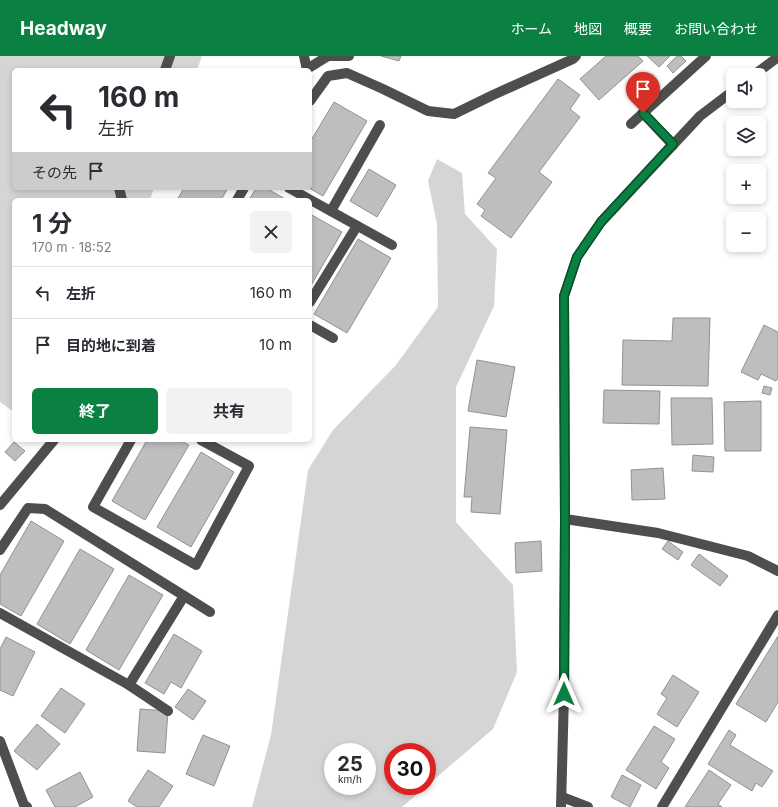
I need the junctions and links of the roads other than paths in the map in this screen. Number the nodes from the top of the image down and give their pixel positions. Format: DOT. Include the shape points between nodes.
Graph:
graph roads {
  1 [pos="170,56"];
  2 [pos="304,56"];
  3 [pos="349,56"];
  4 [pos="576,56"];
  5 [pos="703,57"];
  6 [pos="778,57"];
  7 [pos="166,68"];
  8 [pos="307,68"];
  9 [pos="309,68"];
  10 [pos="763,68"];
  11 [pos="726,96"];
  12 [pos="312,98"];
  13 [pos="643,113"];
  14 [pos="631,124"];
  15 [pos="380,125"];
  16 [pos="673,144"];
  17 [pos="292,190"];
  18 [pos="305,198"];
  19 [pos="312,202"];
  20 [pos="331,211"];
  21 [pos="356,226"];
  22 [pos="392,245"];
  23 [pos="312,299"];
  24 [pos="312,326"];
  25 [pos="333,338"];
  26 [pos="52,442"];
  27 [pos="130,442"];
  28 [pos="205,442"];
  29 [pos="0,506"];
  30 [pos="565,519"];
  31 [pos="0,550"];
  32 [pos="778,571"];
  33 [pos="184,596"];
  34 [pos="210,612"];
  35 [pos="0,613"];
  36 [pos="778,615"];
  37 [pos="129,685"];
  38 [pos="168,711"];
  39 [pos="0,741"];
  40 [pos="562,802"];
  41 [pos="27,807"];
  42 [pos="588,807"];
  43 [pos="662,807"];
  1 -- 7 [label="street"];
  2 -- 8 [label="street"];
  3 -- 9 [label="street" via="328,56"];
  4 -- 12 [label="street" via="454,114 428,111 347,73 328,76"];
  5 -- 13 [label="street"];
  6 -- 10 [label="street"];
  11 -- 16 [label="street" via="700,116"];
  13 -- 14 [label="street"];
  13 -- 16 [label="street"];
  15 -- 20 [label="street"];
  16 -- 30 [label="street" via="601,222 577,257 564,296"];
  17 -- 18 [label="street"];
  19 -- 20 [label="street"];
  20 -- 21 [label="street"];
  21 -- 22 [label="street"];
  21 -- 23 [label="street"];
  24 -- 25 [label="street"];
  26 -- 29 [label="street"];
  27 -- 28 [label="street" via="93,507 196,565 249,466"];
  30 -- 32 [label="street" via="658,533 748,556"];
  30 -- 40 [label="street"];
  31 -- 33 [label="street" via="28,508 45,509"];
  33 -- 34 [label="street"];
  33 -- 37 [label="street"];
  35 -- 37 [label="street"];
  36 -- 43 [label="street"];
  37 -- 38 [label="street"];
  39 -- 41 [label="street" via="24,805"];
  40 -- 42 [label="street"];
}
